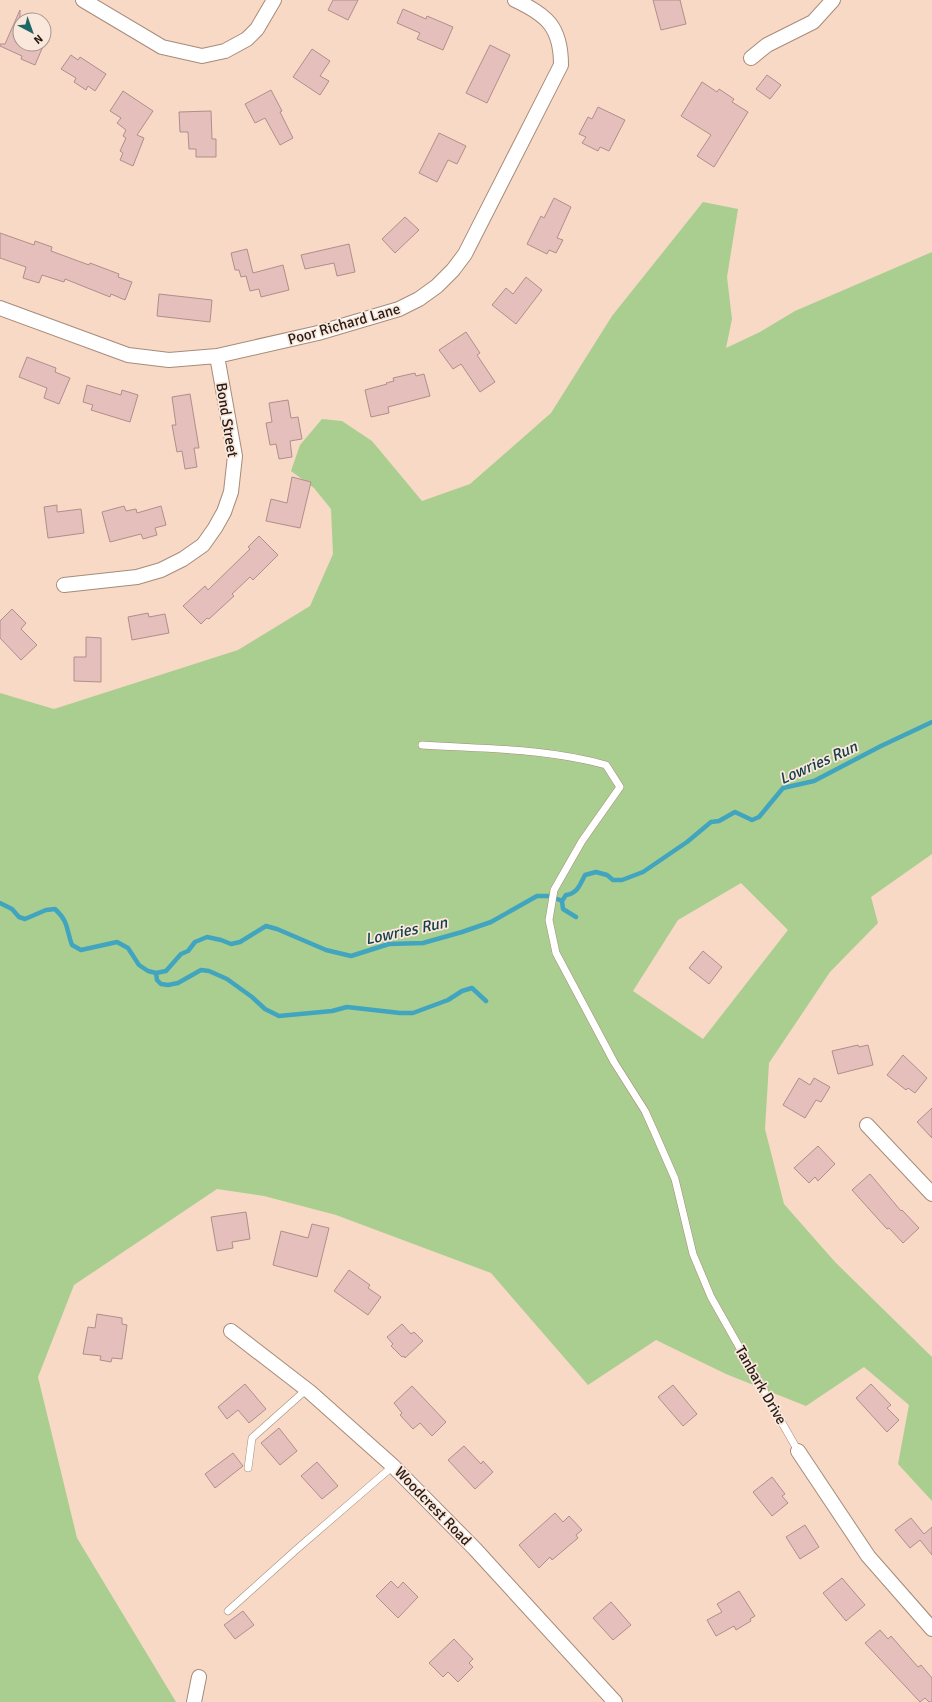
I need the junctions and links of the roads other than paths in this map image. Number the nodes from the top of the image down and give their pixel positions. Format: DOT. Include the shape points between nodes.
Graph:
graph roads {
  1 [pos="83,0"];
  2 [pos="274,0"];
  3 [pos="515,0"];
  4 [pos="832,0"];
  5 [pos="751,58"];
  6 [pos="0,308"];
  7 [pos="217,356"];
  8 [pos="64,585"];
  9 [pos="422,745"];
  10 [pos="867,1125"];
  11 [pos="932,1194"];
  12 [pos="231,1331"];
  13 [pos="307,1389"];
  14 [pos="798,1450"];
  15 [pos="393,1466"];
  16 [pos="248,1468"];
  17 [pos="228,1611"];
  18 [pos="932,1629"];
  19 [pos="199,1678"];
  20 [pos="194,1702"];
  21 [pos="615,1702"];
  1 -- 2 [label="street" via="162,47 202,56 225,51 247,39"];
  3 -- 7 [label="street, Poor Richard Lane" via="544,16 552,25 559,40 561,64 465,254 453,270 437,286 399,309 318,333"];
  4 -- 5 [label="street" via="813,22 767,45"];
  6 -- 7 [label="street, Poor Richard Lane" via="128,355 169,360"];
  7 -- 8 [label="street, Bond Street" via="235,456 231,492 215,528 203,544 183,559 161,570 136,577"];
  9 -- 14 [label="lane, Tanbark Drive" via="553,753 588,760 606,765 620,787 582,841 554,890 549,920 556,953 614,1062 645,1111 675,1179 693,1254 711,1297"];
  10 -- 11 [label="street"];
  12 -- 13 [label="street, Woodcrest Road"];
  13 -- 15 [label="street, Woodcrest Road"];
  13 -- 16 [label="lane" via="252,1438"];
  14 -- 18 [label="street, Tanbark Drive" via="868,1556"];
  15 -- 17 [label="lane"];
  15 -- 21 [label="street, Woodcrest Road" via="475,1549"];
  19 -- 20 [label="street"];
}
